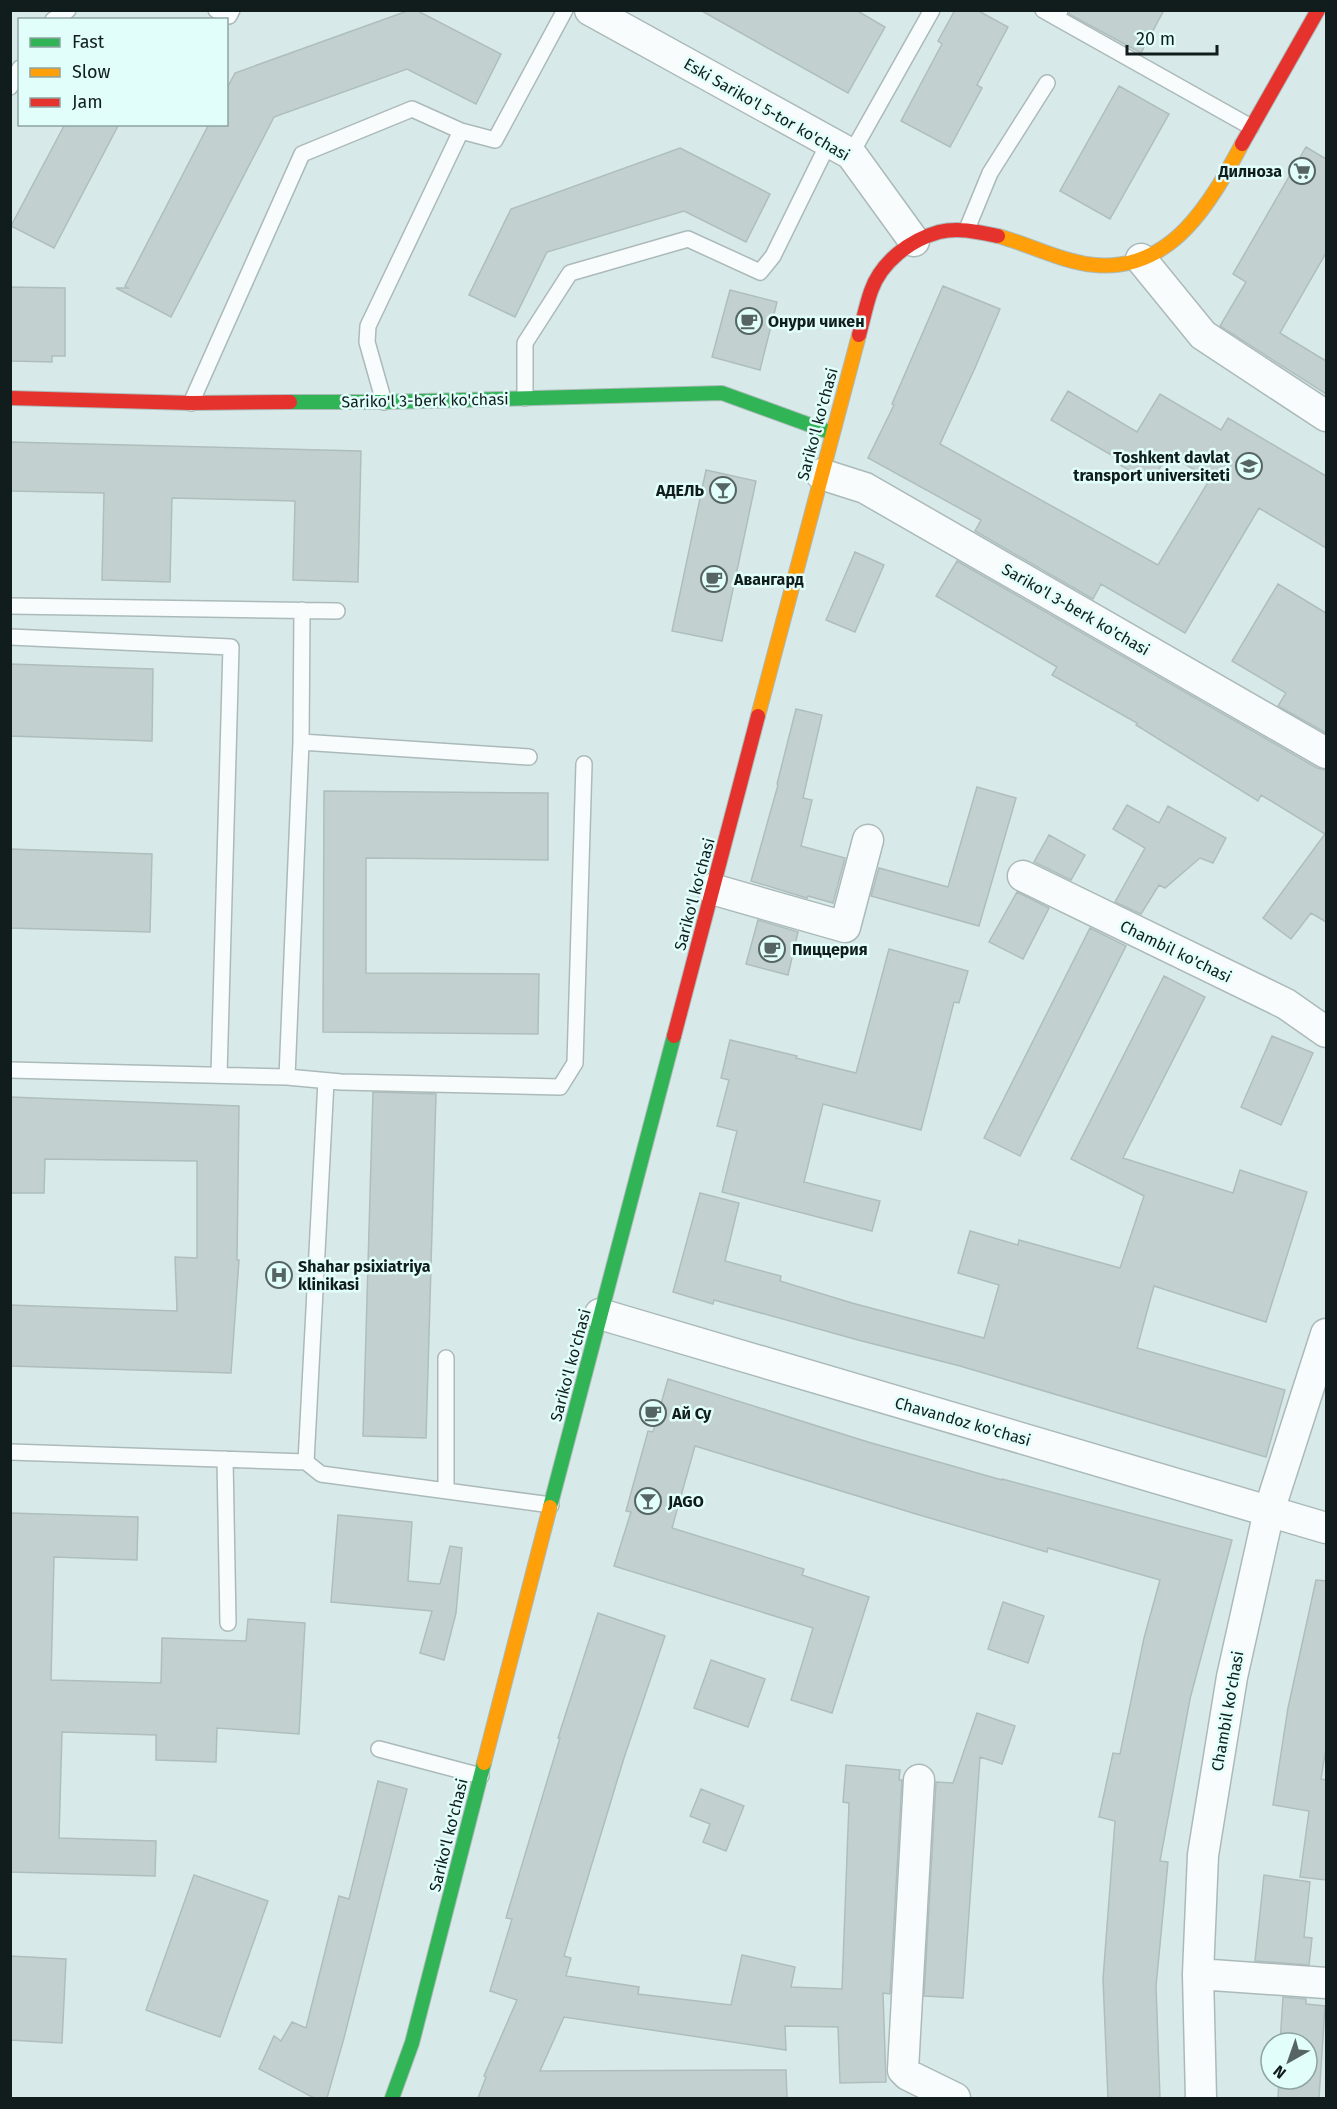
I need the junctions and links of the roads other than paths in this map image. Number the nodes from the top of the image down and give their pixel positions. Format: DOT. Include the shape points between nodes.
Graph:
graph roads {
  1 [pos="216,10"];
  2 [pos="232,10"];
  3 [pos="565,10"];
  4 [pos="590,10"];
  5 [pos="932,10"];
  6 [pos="1318,10"];
  7 [pos="1054,13"];
  8 [pos="18,73"];
  9 [pos="1047,83"];
  10 [pos="10,87"];
  11 [pos="1251,127"];
  12 [pos="461,131"];
  13 [pos="840,148"];
  14 [pos="967,229"];
  15 [pos="914,241"];
  16 [pos="1141,260"];
  17 [pos="525,398"];
  18 [pos="10,399"];
  19 [pos="384,402"];
  20 [pos="191,403"];
  21 [pos="1326,416"];
  22 [pos="832,433"];
  23 [pos="821,474"];
  24 [pos="10,606"];
  25 [pos="302,610"];
  26 [pos="337,611"];
  27 [pos="10,637"];
  28 [pos="301,742"];
  29 [pos="1326,753"];
  30 [pos="529,757"];
  31 [pos="584,764"];
  32 [pos="868,840"];
  33 [pos="1023,876"];
  34 [pos="712,889"];
  35 [pos="1326,1032"];
  36 [pos="10,1070"];
  37 [pos="219,1075"];
  38 [pos="287,1077"];
  39 [pos="326,1081"];
  40 [pos="600,1314"];
  41 [pos="1326,1334"];
  42 [pos="446,1358"];
  43 [pos="10,1452"];
  44 [pos="225,1459"];
  45 [pos="306,1461"];
  46 [pos="446,1491"];
  47 [pos="551,1505"];
  48 [pos="1269,1511"];
  49 [pos="1326,1528"];
  50 [pos="228,1623"];
  51 [pos="378,1749"];
  52 [pos="481,1776"];
  53 [pos="919,1780"];
  54 [pos="1197,1974"];
  55 [pos="1326,1983"];
  56 [pos="392,2098"];
  57 [pos="956,2098"];
  58 [pos="1201,2098"];
  1 -- 2 [label="lane" via="229,16"];
  3 -- 12 [label="lane" via="495,140"];
  4 -- 13 [label="street, Eski Sariko'l 5-tor ko'chasi"];
  5 -- 13 [label="lane"];
  6 -- 11 [label="main road, Sariko'l ko'chasi"];
  7 -- 11 [label="lane"];
  8 -- 10 [label="lane"];
  9 -- 14 [label="lane" via="990,173"];
  11 -- 16 [label="main road, Sariko'l ko'chasi" via="1219,188 1193,220 1173,241"];
  12 -- 19 [label="lane" via="368,326 367,342"];
  12 -- 20 [label="lane" via="412,109 302,154"];
  13 -- 15 [label="street, Eski Sariko'l 5-tor ko'chasi"];
  13 -- 17 [label="lane" via="760,272 688,239 570,273 525,343"];
  14 -- 15 [label="main road, Sariko'l ko'chasi" via="939,231"];
  14 -- 16 [label="main road, Sariko'l ko'chasi" via="1090,265"];
  15 -- 22 [label="main road, Sariko'l ko'chasi" via="884,268 871,290"];
  16 -- 21 [label="street" via="1203,335"];
  17 -- 19 [label="main road, Sariko'l 3-berk ko'chasi"];
  17 -- 22 [label="main road, Sariko'l 3-berk ko'chasi" via="722,393"];
  18 -- 20 [label="main road, Sariko'l 3-berk ko'chasi"];
  19 -- 20 [label="main road, Sariko'l 3-berk ko'chasi"];
  22 -- 23 [label="main road, Sariko'l ko'chasi"];
  23 -- 29 [label="street, Sariko'l 3-berk ko'chasi" via="865,488"];
  23 -- 34 [label="main road, Sariko'l ko'chasi"];
  24 -- 25 [label="lane"];
  25 -- 26 [label="lane"];
  25 -- 28 [label="lane"];
  27 -- 37 [label="lane" via="231,647"];
  28 -- 30 [label="lane"];
  28 -- 38 [label="lane"];
  31 -- 39 [label="lane" via="575,1063 560,1087"];
  32 -- 34 [label="street" via="845,927"];
  33 -- 35 [label="street, Chambil ko'chasi" via="1286,1005"];
  34 -- 40 [label="main road, Sariko'l ko'chasi"];
  36 -- 37 [label="lane"];
  37 -- 38 [label="lane"];
  38 -- 39 [label="lane"];
  39 -- 45 [label="lane"];
  40 -- 47 [label="main road, Sariko'l ko'chasi"];
  40 -- 48 [label="street, Chavandoz ko'chasi"];
  41 -- 48 [label="street, Chambil ko'chasi"];
  42 -- 46 [label="lane"];
  43 -- 44 [label="lane"];
  44 -- 45 [label="lane"];
  44 -- 50 [label="lane"];
  45 -- 46 [label="lane" via="321,1474"];
  46 -- 47 [label="lane"];
  47 -- 52 [label="main road, Sariko'l ko'chasi"];
  48 -- 49 [label="street, Chavandoz ko'chasi"];
  48 -- 54 [label="street, Chambil ko'chasi" via="1232,1677 1203,1855"];
  51 -- 52 [label="lane"];
  52 -- 56 [label="main road, Sariko'l ko'chasi" via="412,2043"];
  53 -- 57 [label="street" via="903,2070"];
  54 -- 55 [label="street"];
  54 -- 58 [label="street, Chambil ko'chasi"];
}
